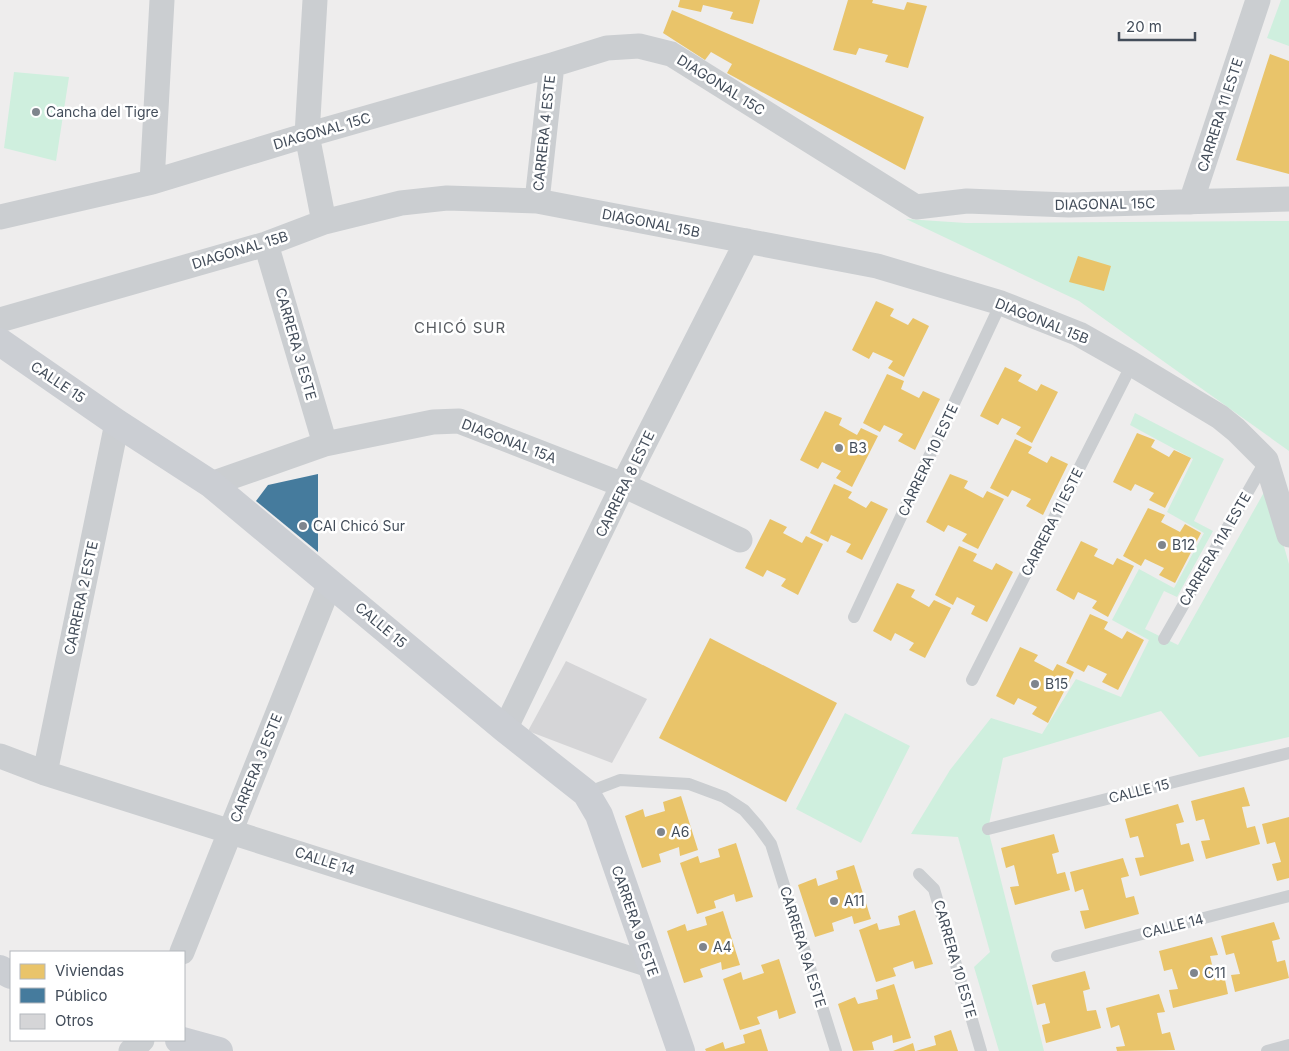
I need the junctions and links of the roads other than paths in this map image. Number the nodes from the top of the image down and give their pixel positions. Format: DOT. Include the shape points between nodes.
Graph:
graph roads {
  1 [pos="162,0"];
  2 [pos="315,0"];
  3 [pos="1258,0"];
  4 [pos="552,65"];
  5 [pos="307,135"];
  6 [pos="152,182"];
  7 [pos="1289,199"];
  8 [pos="536,201"];
  9 [pos="1191,202"];
  10 [pos="0,216"];
  11 [pos="324,222"];
  12 [pos="747,241"];
  13 [pos="266,244"];
  14 [pos="1001,303"];
  15 [pos="0,320"];
  16 [pos="0,342"];
  17 [pos="1132,364"];
  18 [pos="117,423"];
  19 [pos="325,444"];
  20 [pos="1266,460"];
  21 [pos="211,484"];
  22 [pos="623,485"];
  23 [pos="1289,535"];
  24 [pos="740,540"];
  25 [pos="330,583"];
  26 [pos="854,617"];
  27 [pos="1164,639"];
  28 [pos="972,680"];
  29 [pos="505,729"];
  30 [pos="1289,753"];
  31 [pos="0,756"];
  32 [pos="45,772"];
  33 [pos="586,793"];
  34 [pos="988,829"];
  35 [pos="231,831"];
  36 [pos="919,874"];
  37 [pos="1289,896"];
  38 [pos="182,951"];
  39 [pos="1057,956"];
  40 [pos="650,965"];
  41 [pos="141,1041"];
  42 [pos="183,1041"];
  43 [pos="1289,1045"];
  44 [pos="131,1051"];
  45 [pos="219,1051"];
  46 [pos="681,1051"];
  47 [pos="836,1051"];
  48 [pos="981,1051"];
  49 [pos="1267,1051"];
  1 -- 6 [label="street"];
  2 -- 5 [label="street"];
  3 -- 9 [label="street, CARRERA 11 ESTE"];
  4 -- 5 [label="street, DIAGONAL 15C"];
  4 -- 8 [label="street, CARRERA 4 ESTE"];
  4 -- 9 [label="street, DIAGONAL 15C" via="606,48 656,42 916,207 967,201 1069,205"];
  5 -- 6 [label="street, DIAGONAL 15C"];
  5 -- 11 [label="street"];
  6 -- 10 [label="street, DIAGONAL 15C"];
  7 -- 9 [label="street, DIAGONAL 15C"];
  8 -- 11 [label="street, DIAGONAL 15B" via="447,198 401,203"];
  8 -- 12 [label="street, DIAGONAL 15B"];
  11 -- 13 [label="street, DIAGONAL 15B"];
  12 -- 14 [label="street, DIAGONAL 15B" via="877,266"];
  12 -- 22 [label="street, CARRERA 8 ESTE"];
  13 -- 15 [label="street, DIAGONAL 15B"];
  13 -- 19 [label="street, CARRERA 3 ESTE"];
  14 -- 17 [label="street, DIAGONAL 15B" via="1079,334"];
  14 -- 26 [label="lane, CARRERA 10 ESTE"];
  16 -- 18 [label="street, CALLE 15"];
  17 -- 20 [label="street, DIAGONAL 15B" via="1220,417"];
  17 -- 28 [label="lane, CARRERA 11 ESTE"];
  18 -- 21 [label="street, CALLE 15"];
  18 -- 32 [label="street, CARRERA 2 ESTE"];
  19 -- 21 [label="street, DIAGONAL 15A"];
  19 -- 22 [label="street, DIAGONAL 15A" via="433,422 459,421"];
  20 -- 23 [label="street"];
  20 -- 27 [label="lane, CARRERA 11A ESTE"];
  21 -- 25 [label="street, CALLE 15"];
  22 -- 24 [label="street, DIAGONAL 15A"];
  22 -- 29 [label="street, CARRERA 8 ESTE"];
  25 -- 29 [label="street, CALLE 15"];
  25 -- 35 [label="street, CARRERA 3 ESTE"];
  29 -- 33 [label="street, CALLE 15"];
  30 -- 34 [label="lane, CALLE 15"];
  31 -- 32 [label="street, CALLE 14"];
  32 -- 35 [label="street, CALLE 14"];
  33 -- 40 [label="street, CARRERA 9 ESTE" via="602,823"];
  33 -- 47 [label="lane, CARRERA 9A ESTE" via="620,780 689,784 724,797 744,810 771,844"];
  35 -- 38 [label="street, CARRERA 3 ESTE"];
  35 -- 40 [label="street, CALLE 14"];
  36 -- 48 [label="lane, CARRERA 10 ESTE" via="934,889"];
  37 -- 39 [label="lane, CALLE 14"];
  40 -- 46 [label="street, CARRERA 9 ESTE"];
  41 -- 44 [label="street"];
  42 -- 45 [label="street"];
  43 -- 49 [label="lane"];
}
